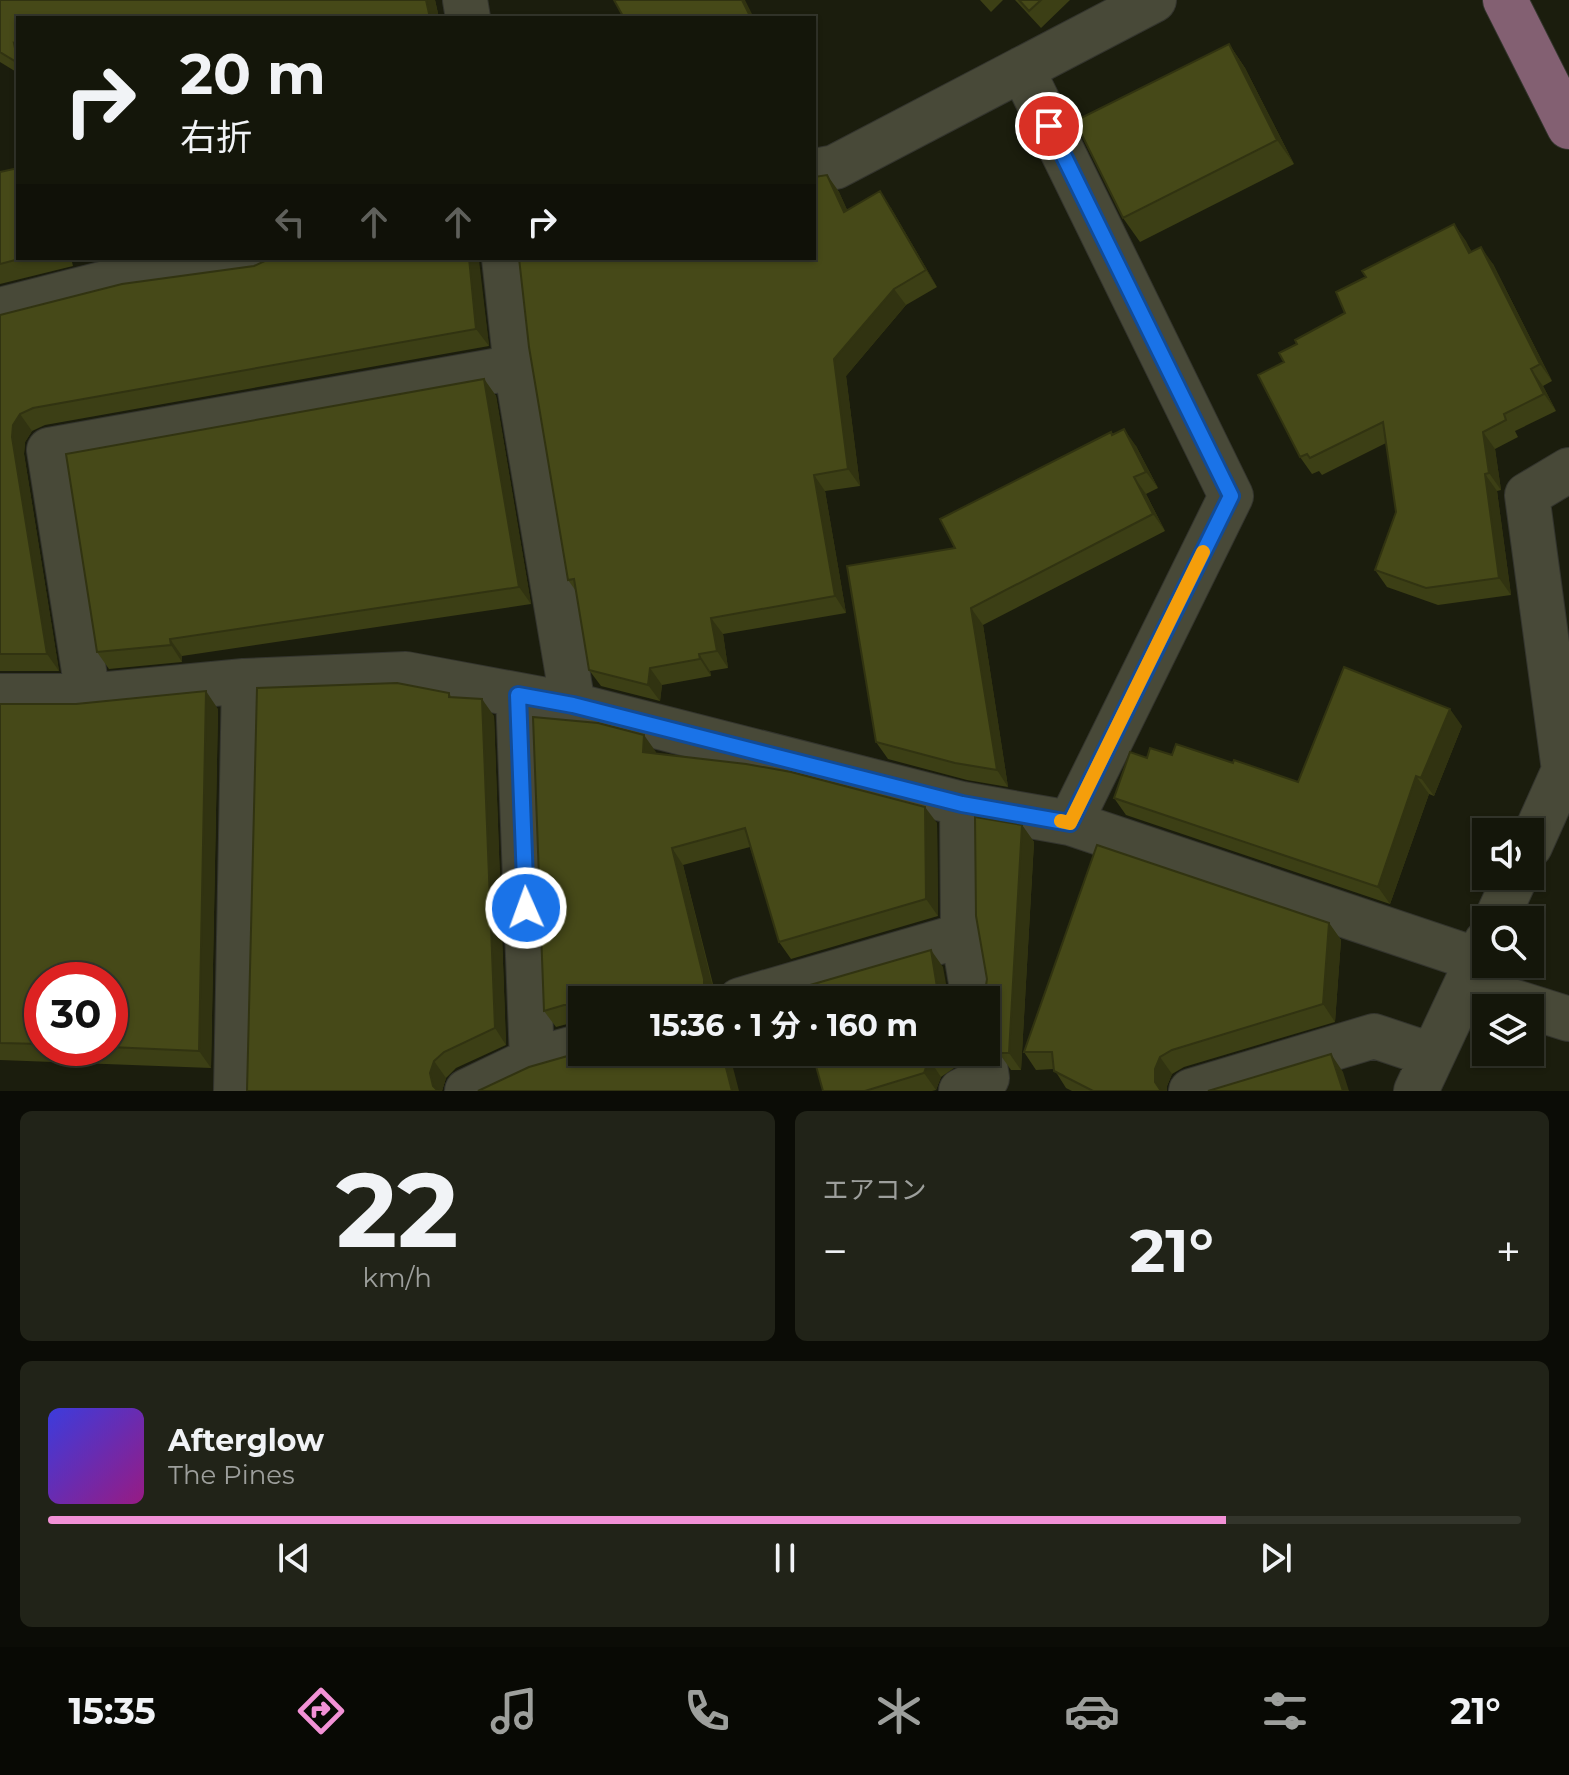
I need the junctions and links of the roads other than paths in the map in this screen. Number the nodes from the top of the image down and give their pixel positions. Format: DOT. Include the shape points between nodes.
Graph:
graph roads {
  1 [pos="1152,0"];
  2 [pos="1505,0"];
  3 [pos="1022,69"];
  4 [pos="1569,127"];
  5 [pos="816,171"];
  6 [pos="249,260"];
  7 [pos="504,260"];
  8 [pos="0,310"];
  9 [pos="516,367"];
  10 [pos="1569,470"];
  11 [pos="244,681"];
  12 [pos="518,695"];
  13 [pos="0,696"];
  14 [pos="88,696"];
  15 [pos="573,705"];
  16 [pos="962,804"];
  17 [pos="1543,818"];
  18 [pos="1070,823"];
  19 [pos="963,935"];
  20 [pos="1472,966"];
  21 [pos="1477,978"];
  22 [pos="1496,978"];
  23 [pos="788,986"];
  24 [pos="972,986"];
  25 [pos="1569,1019"];
  26 [pos="568,1050"];
  27 [pos="532,1060"];
  28 [pos="985,1066"];
  29 [pos="1423,1073"];
  30 [pos="236,1091"];
  31 [pos="467,1091"];
  32 [pos="961,1091"];
  33 [pos="1191,1091"];
  1 -- 3 [label="street"];
  2 -- 4 [label="main road"];
  3 -- 5 [label="street" via="835,167"];
  3 -- 18 [label="street" via="1231,496"];
  6 -- 8 [label="street" via="129,277"];
  7 -- 9 [label="street"];
  9 -- 14 [label="street" via="49,450"];
  9 -- 15 [label="street"];
  10 -- 17 [label="street" via="1527,495 1564,770"];
  11 -- 12 [label="street" via="406,674"];
  11 -- 14 [label="street"];
  11 -- 30 [label="street"];
  12 -- 15 [label="street"];
  12 -- 27 [label="street"];
  13 -- 14 [label="street"];
  15 -- 16 [label="street"];
  16 -- 18 [label="street"];
  16 -- 19 [label="street"];
  18 -- 20 [label="street"];
  19 -- 23 [label="street"];
  19 -- 24 [label="street"];
  21 -- 29 [label="street"];
  22 -- 25 [label="street"];
  26 -- 27 [label="street"];
  27 -- 31 [label="street"];
  28 -- 32 [label="street" via="987,1078"];
  29 -- 33 [label="street" via="1374,1036"];
}
